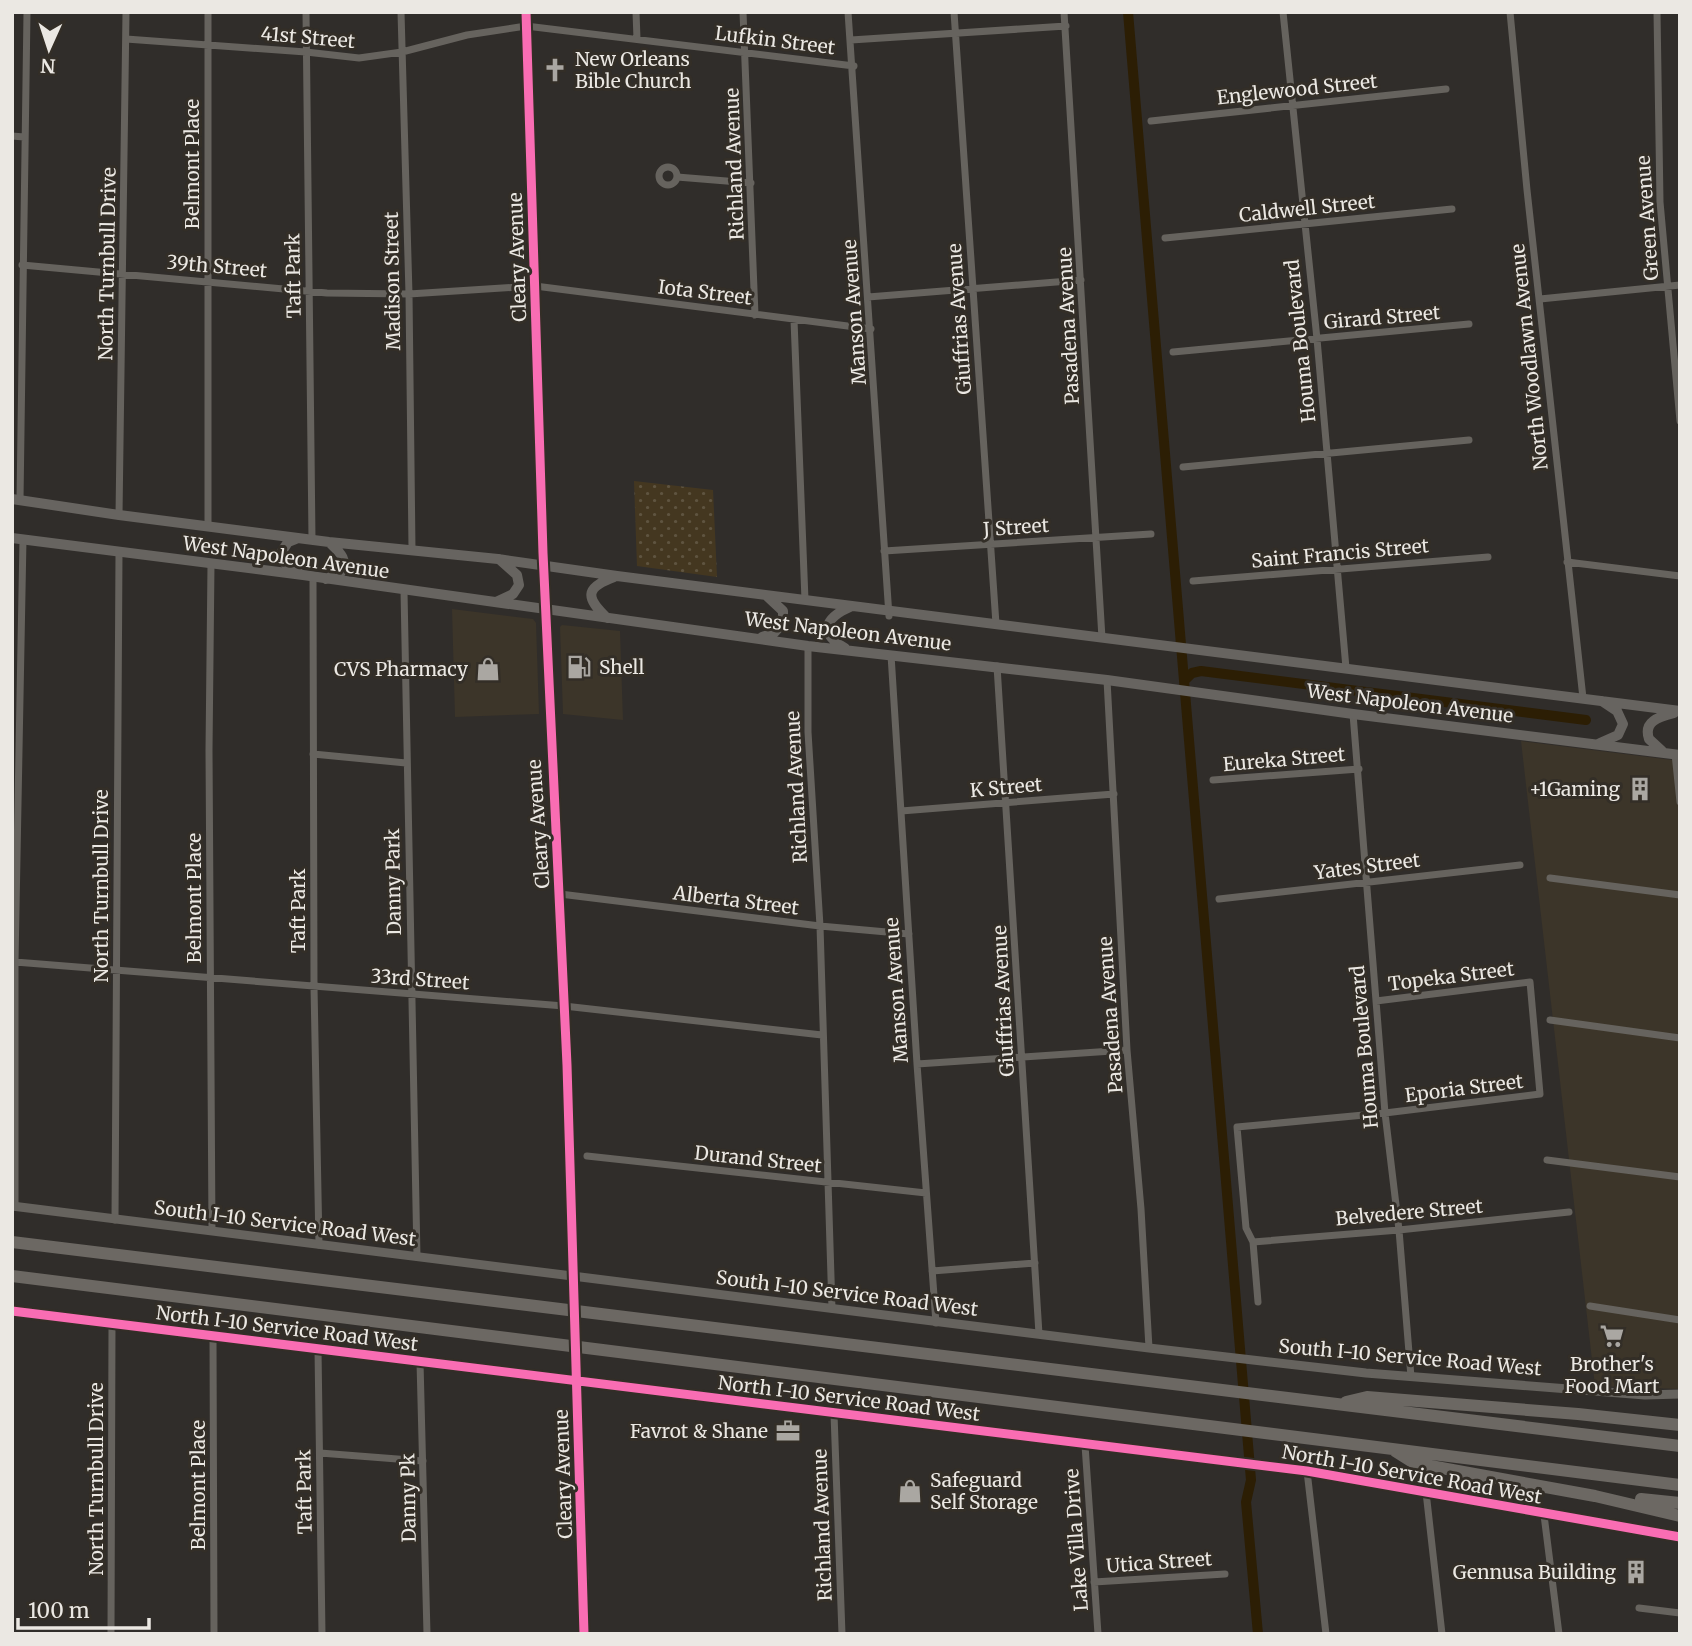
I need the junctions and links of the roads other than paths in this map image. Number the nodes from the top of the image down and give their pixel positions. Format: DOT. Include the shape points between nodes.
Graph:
graph roads {
  1 [pos="27,12"];
  2 [pos="126,12"];
  3 [pos="208,12"];
  4 [pos="306,12"];
  5 [pos="401,12"];
  6 [pos="526,12"];
  7 [pos="636,12"];
  8 [pos="743,12"];
  9 [pos="848,12"];
  10 [pos="954,12"];
  11 [pos="1064,12"];
  12 [pos="1283,12"];
  13 [pos="1510,12"];
  14 [pos="1657,12"];
  15 [pos="526,26"];
  16 [pos="1066,26"];
  17 [pos="956,33"];
  18 [pos="126,39"];
  19 [pos="637,39"];
  20 [pos="851,40"];
  21 [pos="208,44"];
  22 [pos="306,52"];
  23 [pos="402,52"];
  24 [pos="745,52"];
  25 [pos="854,65"];
  26 [pos="1446,89"];
  27 [pos="1292,106"];
  28 [pos="1151,121"];
  29 [pos="12,136"];
  30 [pos="24,137"];
  31 [pos="677,177"];
  32 [pos="751,183"];
  33 [pos="1452,209"];
  34 [pos="1304,224"];
  35 [pos="1165,239"];
  36 [pos="22,265"];
  37 [pos="123,273"];
  38 [pos="1082,280"];
  39 [pos="208,281"];
  40 [pos="1680,285"];
  41 [pos="535,286"];
  42 [pos="1667,286"];
  43 [pos="308,289"];
  44 [pos="973,289"];
  45 [pos="409,294"];
  46 [pos="869,297"];
  47 [pos="1539,299"];
  48 [pos="755,315"];
  49 [pos="794,320"];
  50 [pos="1469,324"];
  51 [pos="871,330"];
  52 [pos="1317,339"];
  53 [pos="1173,352"];
  54 [pos="1680,421"];
  55 [pos="1469,440"];
  56 [pos="1327,453"];
  57 [pos="1183,467"];
  58 [pos="16,499"];
  59 [pos="119,515"];
  60 [pos="208,526"];
  61 [pos="1150,534"];
  62 [pos="298,538"];
  63 [pos="1095,538"];
  64 [pos="18,539"];
  65 [pos="313,539"];
  66 [pos="329,541"];
  67 [pos="990,544"];
  68 [pos="412,549"];
  69 [pos="884,551"];
  70 [pos="119,553"];
  71 [pos="1488,557"];
  72 [pos="498,559"];
  73 [pos="1567,562"];
  74 [pos="211,564"];
  75 [pos="544,565"];
  76 [pos="1337,569"];
  77 [pos="308,576"];
  78 [pos="617,576"];
  79 [pos="1680,576"];
  80 [pos="326,579"];
  81 [pos="1194,581"];
  82 [pos="404,591"];
  83 [pos="766,595"];
  84 [pos="805,600"];
  85 [pos="494,603"];
  86 [pos="852,606"];
  87 [pos="546,611"];
  88 [pos="888,613"];
  89 [pos="607,619"];
  90 [pos="996,624"];
  91 [pos="759,638"];
  92 [pos="1102,638"];
  93 [pos="808,646"];
  94 [pos="850,650"];
  95 [pos="891,655"];
  96 [pos="997,666"];
  97 [pos="1346,668"];
  98 [pos="1107,680"];
  99 [pos="1583,698"];
  100 [pos="1601,700"];
  101 [pos="1680,711"];
  102 [pos="1353,714"];
  103 [pos="1597,744"];
  104 [pos="313,754"];
  105 [pos="1673,754"];
  106 [pos="407,763"];
  107 [pos="1359,769"];
  108 [pos="1213,780"];
  109 [pos="1114,794"];
  110 [pos="1007,802"];
  111 [pos="1680,802"];
  112 [pos="901,811"];
  113 [pos="1520,865"];
  114 [pos="1550,878"];
  115 [pos="14,880"];
  116 [pos="1366,882"];
  117 [pos="560,894"];
  118 [pos="1680,895"];
  119 [pos="1219,899"];
  120 [pos="820,926"];
  121 [pos="909,934"];
  122 [pos="15,962"];
  123 [pos="116,970"];
  124 [pos="210,978"];
  125 [pos="314,987"];
  126 [pos="412,995"];
  127 [pos="1376,1001"];
  128 [pos="564,1006"];
  129 [pos="1550,1020"];
  130 [pos="822,1035"];
  131 [pos="1680,1038"];
  132 [pos="1127,1050"];
  133 [pos="1021,1057"];
  134 [pos="916,1064"];
  135 [pos="1540,1094"];
  136 [pos="1385,1113"];
  137 [pos="587,1156"];
  138 [pos="1546,1160"];
  139 [pos="1680,1177"];
  140 [pos="826,1183"];
  141 [pos="926,1193"];
  142 [pos="13,1206"];
  143 [pos="1569,1212"];
  144 [pos="115,1220"];
  145 [pos="1399,1230"];
  146 [pos="212,1231"];
  147 [pos="12,1242"];
  148 [pos="1253,1242"];
  149 [pos="319,1245"];
  150 [pos="417,1257"];
  151 [pos="1035,1263"];
  152 [pos="932,1271"];
  153 [pos="12,1276"];
  154 [pos="1258,1302"];
  155 [pos="1590,1306"];
  156 [pos="832,1309"];
  157 [pos="12,1311"];
  158 [pos="1680,1320"];
  159 [pos="936,1323"];
  160 [pos="112,1324"];
  161 [pos="1039,1334"];
  162 [pos="213,1336"];
  163 [pos="1149,1348"];
  164 [pos="318,1349"];
  165 [pos="421,1362"];
  166 [pos="1411,1377"];
  167 [pos="1680,1394"];
  168 [pos="1339,1404"];
  169 [pos="834,1414"];
  170 [pos="1680,1425"];
  171 [pos="1085,1445"];
  172 [pos="1680,1446"];
  173 [pos="1389,1448"];
  174 [pos="320,1453"];
  175 [pos="423,1461"];
  176 [pos="1307,1471"];
  177 [pos="1680,1485"];
  178 [pos="1426,1492"];
  179 [pos="1595,1496"];
  180 [pos="1680,1503"];
  181 [pos="1545,1515"];
  182 [pos="1680,1516"];
  183 [pos="1680,1537"];
  184 [pos="1226,1574"];
  185 [pos="1094,1582"];
  186 [pos="1639,1608"];
  187 [pos="1680,1613"];
  188 [pos="111,1634"];
  189 [pos="214,1634"];
  190 [pos="321,1634"];
  191 [pos="427,1634"];
  192 [pos="584,1634"];
  193 [pos="842,1634"];
  194 [pos="1098,1634"];
  195 [pos="1326,1634"];
  196 [pos="1442,1634"];
  197 [pos="1559,1634"];
  1 -- 30 [label="street"];
  2 -- 18 [label="street, North Turnbull Drive"];
  3 -- 21 [label="street, Belmont Place"];
  4 -- 22 [label="street, Taft Park"];
  5 -- 23 [label="street, Madison Street"];
  6 -- 15 [label="street, Cleary Avenue"];
  7 -- 19 [label="street"];
  8 -- 24 [label="street, Richland Avenue"];
  9 -- 20 [label="street, Manson Avenue"];
  10 -- 17 [label="street, Giuffrias Avenue"];
  11 -- 16 [label="street, Pasadena Avenue"];
  12 -- 27 [label="street, Houma Boulevard"];
  13 -- 47 [label="street, North Woodlawn Avenue"];
  14 -- 42 [label="street, Green Avenue" via="1658,140"];
  15 -- 19 [label="street, Lufkin Street"];
  15 -- 23 [label="street, 41st Street"];
  15 -- 41 [label="street, Cleary Avenue"];
  16 -- 17 [label="street"];
  16 -- 38 [label="street, Pasadena Avenue"];
  17 -- 20 [label="street"];
  17 -- 44 [label="street, Giuffrias Avenue"];
  18 -- 21 [label="street, 41st Street"];
  18 -- 37 [label="street, North Turnbull Drive"];
  19 -- 24 [label="street, Lufkin Street"];
  20 -- 25 [label="street, Manson Avenue"];
  21 -- 22 [label="street, 41st Street"];
  21 -- 39 [label="street, Belmont Place"];
  22 -- 23 [label="street, 41st Street" via="359,58"];
  22 -- 43 [label="street, Taft Park"];
  23 -- 45 [label="street, Madison Street"];
  24 -- 25 [label="street, Lufkin Street"];
  24 -- 32 [label="street, Richland Avenue"];
  25 -- 46 [label="street, Manson Avenue"];
  26 -- 27 [label="street, Englewood Street"];
  27 -- 28 [label="street, Englewood Street"];
  27 -- 34 [label="street, Houma Boulevard"];
  29 -- 30 [label="street"];
  30 -- 36 [label="street"];
  31 -- 32 [label="street"];
  32 -- 48 [label="street, Richland Avenue"];
  33 -- 34 [label="street, Caldwell Street"];
  34 -- 35 [label="street, Caldwell Street"];
  34 -- 52 [label="street, Houma Boulevard"];
  36 -- 37 [label="street, 39th Street"];
  36 -- 58 [label="street"];
  37 -- 39 [label="street, 39th Street"];
  37 -- 59 [label="street, North Turnbull Drive"];
  38 -- 44 [label="street"];
  38 -- 63 [label="street, Pasadena Avenue"];
  39 -- 43 [label="street, 39th Street"];
  39 -- 60 [label="street, Belmont Place"];
  40 -- 42 [label="street"];
  41 -- 45 [label="street, 39th Street"];
  41 -- 48 [label="street, Iota Street"];
  41 -- 75 [label="street, Cleary Avenue"];
  42 -- 47 [label="street"];
  42 -- 54 [label="street, Green Avenue"];
  43 -- 45 [label="street, 39th Street"];
  43 -- 65 [label="street, Taft Park"];
  44 -- 46 [label="street"];
  44 -- 67 [label="street, Giuffrias Avenue"];
  45 -- 68 [label="street, Madison Street"];
  46 -- 51 [label="street, Manson Avenue"];
  47 -- 73 [label="street, North Woodlawn Avenue"];
  48 -- 49 [label="street, Iota Street"];
  49 -- 51 [label="street, Iota Street"];
  49 -- 84 [label="street"];
  50 -- 52 [label="street, Girard Street"];
  51 -- 69 [label="street, Manson Avenue"];
  52 -- 53 [label="street, Girard Street"];
  52 -- 56 [label="street, Houma Boulevard"];
  55 -- 56 [label="street"];
  56 -- 57 [label="street"];
  56 -- 76 [label="street, Houma Boulevard"];
  58 -- 59 [label="main road, West Napoleon Avenue"];
  59 -- 60 [label="main road, West Napoleon Avenue"];
  60 -- 62 [label="main road, West Napoleon Avenue"];
  61 -- 63 [label="street, J Street"];
  62 -- 65 [label="main road, West Napoleon Avenue"];
  62 -- 77 [label="main road" via="288,542 282,561"];
  63 -- 67 [label="street, J Street"];
  63 -- 92 [label="street, Pasadena Avenue"];
  64 -- 70 [label="main road, West Napoleon Avenue"];
  64 -- 115 [label="street"];
  65 -- 66 [label="main road, West Napoleon Avenue"];
  66 -- 68 [label="main road, West Napoleon Avenue"];
  66 -- 80 [label="main road" via="344,561 341,572"];
  67 -- 69 [label="street, J Street"];
  67 -- 90 [label="street, Giuffrias Avenue"];
  68 -- 72 [label="main road, West Napoleon Avenue"];
  69 -- 88 [label="street, Manson Avenue"];
  70 -- 74 [label="main road, West Napoleon Avenue"];
  70 -- 123 [label="street, North Turnbull Drive"];
  71 -- 76 [label="street, Saint Francis Street"];
  72 -- 75 [label="main road, West Napoleon Avenue"];
  72 -- 85 [label="main road" via="517,575 519,585 513,594"];
  73 -- 79 [label="street"];
  73 -- 99 [label="street, North Woodlawn Avenue"];
  74 -- 77 [label="main road, West Napoleon Avenue"];
  74 -- 124 [label="street, Belmont Place"];
  75 -- 78 [label="main road, West Napoleon Avenue"];
  75 -- 87 [label="street, Cleary Avenue"];
  76 -- 81 [label="street, Saint Francis Street"];
  76 -- 97 [label="street, Houma Boulevard"];
  77 -- 80 [label="main road, West Napoleon Avenue"];
  77 -- 104 [label="street, Taft Park"];
  78 -- 83 [label="main road, West Napoleon Avenue"];
  78 -- 89 [label="main road" via="597,584 591,595"];
  80 -- 82 [label="main road, West Napoleon Avenue"];
  82 -- 85 [label="main road, West Napoleon Avenue"];
  82 -- 106 [label="street, Danny Park"];
  83 -- 84 [label="main road, West Napoleon Avenue"];
  83 -- 91 [label="main road" via="783,611 783,623 774,633"];
  84 -- 86 [label="main road, West Napoleon Avenue"];
  85 -- 87 [label="main road, West Napoleon Avenue"];
  86 -- 88 [label="main road, West Napoleon Avenue"];
  86 -- 94 [label="main road" via="833,616 827,628 836,642"];
  87 -- 89 [label="main road, West Napoleon Avenue"];
  87 -- 117 [label="street, Cleary Avenue"];
  88 -- 90 [label="main road, West Napoleon Avenue"];
  89 -- 91 [label="main road, West Napoleon Avenue"];
  90 -- 92 [label="main road, West Napoleon Avenue"];
  91 -- 93 [label="main road, West Napoleon Avenue"];
  92 -- 97 [label="main road, West Napoleon Avenue"];
  93 -- 94 [label="main road, West Napoleon Avenue"];
  93 -- 120 [label="street, Richland Avenue" via="808,732"];
  94 -- 95 [label="main road, West Napoleon Avenue"];
  95 -- 96 [label="main road, West Napoleon Avenue"];
  95 -- 112 [label="street, Manson Avenue"];
  96 -- 98 [label="main road, West Napoleon Avenue"];
  96 -- 110 [label="street, Giuffrias Avenue"];
  97 -- 99 [label="main road, West Napoleon Avenue"];
  98 -- 102 [label="main road, West Napoleon Avenue"];
  98 -- 109 [label="street, Pasadena Avenue"];
  99 -- 100 [label="main road, West Napoleon Avenue"];
  100 -- 101 [label="main road, West Napoleon Avenue"];
  100 -- 103 [label="main road" via="1617,711 1623,724 1618,735"];
  101 -- 105 [label="main road" via="1648,726 1649,739"];
  102 -- 103 [label="main road, West Napoleon Avenue"];
  102 -- 107 [label="street, Houma Boulevard"];
  103 -- 105 [label="main road, West Napoleon Avenue"];
  104 -- 106 [label="street"];
  104 -- 125 [label="street, Taft Park"];
  105 -- 111 [label="street"];
  106 -- 126 [label="street, Danny Park"];
  107 -- 108 [label="street, Eureka Street"];
  107 -- 116 [label="street, Houma Boulevard"];
  109 -- 110 [label="street, K Street"];
  109 -- 132 [label="street, Pasadena Avenue"];
  110 -- 112 [label="street, K Street"];
  110 -- 133 [label="street, Giuffrias Avenue"];
  112 -- 121 [label="street, Manson Avenue"];
  113 -- 116 [label="street, Yates Street"];
  114 -- 118 [label="street"];
  115 -- 122 [label="street"];
  116 -- 119 [label="street, Yates Street"];
  116 -- 127 [label="street, Houma Boulevard"];
  117 -- 120 [label="street, Alberta Street"];
  117 -- 128 [label="street, Cleary Avenue"];
  120 -- 121 [label="street, Alberta Street"];
  120 -- 130 [label="street, Richland Avenue"];
  121 -- 134 [label="street, Manson Avenue"];
  122 -- 123 [label="street, 33rd Street"];
  122 -- 142 [label="street"];
  123 -- 124 [label="street, 33rd Street"];
  123 -- 144 [label="street, North Turnbull Drive"];
  124 -- 125 [label="street, 33rd Street"];
  124 -- 146 [label="street, Belmont Place"];
  125 -- 126 [label="street, 33rd Street"];
  125 -- 149 [label="street, Taft Park"];
  126 -- 128 [label="street, 33rd Street"];
  126 -- 150 [label="street, Danny Park"];
  127 -- 135 [label="street, Topeka Street" via="1530,982"];
  127 -- 136 [label="street, Houma Boulevard"];
  128 -- 130 [label="street, 33rd Street"];
  128 -- 192 [label="street, Cleary Avenue, bridge"];
  129 -- 131 [label="street"];
  130 -- 140 [label="street"];
  132 -- 133 [label="street"];
  132 -- 163 [label="street, Pasadena Avenue"];
  133 -- 134 [label="street"];
  133 -- 151 [label="street, Giuffrias Avenue"];
  134 -- 141 [label="street, Manson Avenue"];
  135 -- 136 [label="street, Eporia Street"];
  136 -- 145 [label="street, Houma Boulevard"];
  136 -- 148 [label="street, Eporia Street" via="1237,1127 1246,1228"];
  137 -- 140 [label="street, Durand Street"];
  138 -- 139 [label="street"];
  140 -- 141 [label="street, Durand Street"];
  140 -- 156 [label="street"];
  141 -- 152 [label="street, Manson Avenue"];
  142 -- 144 [label="street, South I-10 Service Road West"];
  143 -- 145 [label="street, Belvedere Street"];
  144 -- 146 [label="street, South I-10 Service Road West"];
  145 -- 148 [label="street, Belvedere Street"];
  145 -- 166 [label="street, Houma Boulevard"];
  146 -- 149 [label="street, South I-10 Service Road West"];
  147 -- 168 [label="highway"];
  148 -- 154 [label="street"];
  149 -- 150 [label="street, South I-10 Service Road West"];
  150 -- 156 [label="street, South I-10 Service Road West"];
  151 -- 152 [label="street"];
  151 -- 161 [label="street, Giuffrias Avenue"];
  152 -- 159 [label="street, Manson Avenue"];
  153 -- 173 [label="highway"];
  155 -- 158 [label="street"];
  156 -- 159 [label="street, South I-10 Service Road West"];
  157 -- 160 [label="street, North I-10 Service Road West"];
  159 -- 161 [label="street, South I-10 Service Road West"];
  160 -- 162 [label="street, North I-10 Service Road West"];
  160 -- 188 [label="street, North Turnbull Drive"];
  161 -- 163 [label="street, South I-10 Service Road West"];
  162 -- 164 [label="street, North I-10 Service Road West"];
  162 -- 189 [label="street, Belmont Place"];
  163 -- 166 [label="street, South I-10 Service Road West"];
  164 -- 165 [label="street, North I-10 Service Road West"];
  164 -- 174 [label="street, Taft Park"];
  165 -- 169 [label="street, North I-10 Service Road West"];
  165 -- 175 [label="street, Danny Pk"];
  166 -- 167 [label="street, South I-10 Service Road West"];
  168 -- 170 [label="highway" via="1367,1396"];
  168 -- 172 [label="highway"];
  169 -- 171 [label="street, North I-10 Service Road West"];
  169 -- 193 [label="street, Richland Avenue"];
  171 -- 176 [label="street, North I-10 Service Road West"];
  171 -- 185 [label="street, Lake Villa Drive"];
  173 -- 177 [label="highway"];
  173 -- 179 [label="highway" via="1414,1463"];
  174 -- 175 [label="street"];
  174 -- 190 [label="street, Taft Park"];
  175 -- 191 [label="street, Danny Pk"];
  176 -- 178 [label="street, North I-10 Service Road West"];
  176 -- 195 [label="street"];
  178 -- 181 [label="street, North I-10 Service Road West"];
  178 -- 196 [label="street"];
  179 -- 180 [label="highway"];
  179 -- 182 [label="highway"];
  181 -- 183 [label="street, North I-10 Service Road West"];
  181 -- 197 [label="street"];
  184 -- 185 [label="street, Utica Street"];
  185 -- 194 [label="street, Lake Villa Drive"];
  186 -- 187 [label="street"];
}
